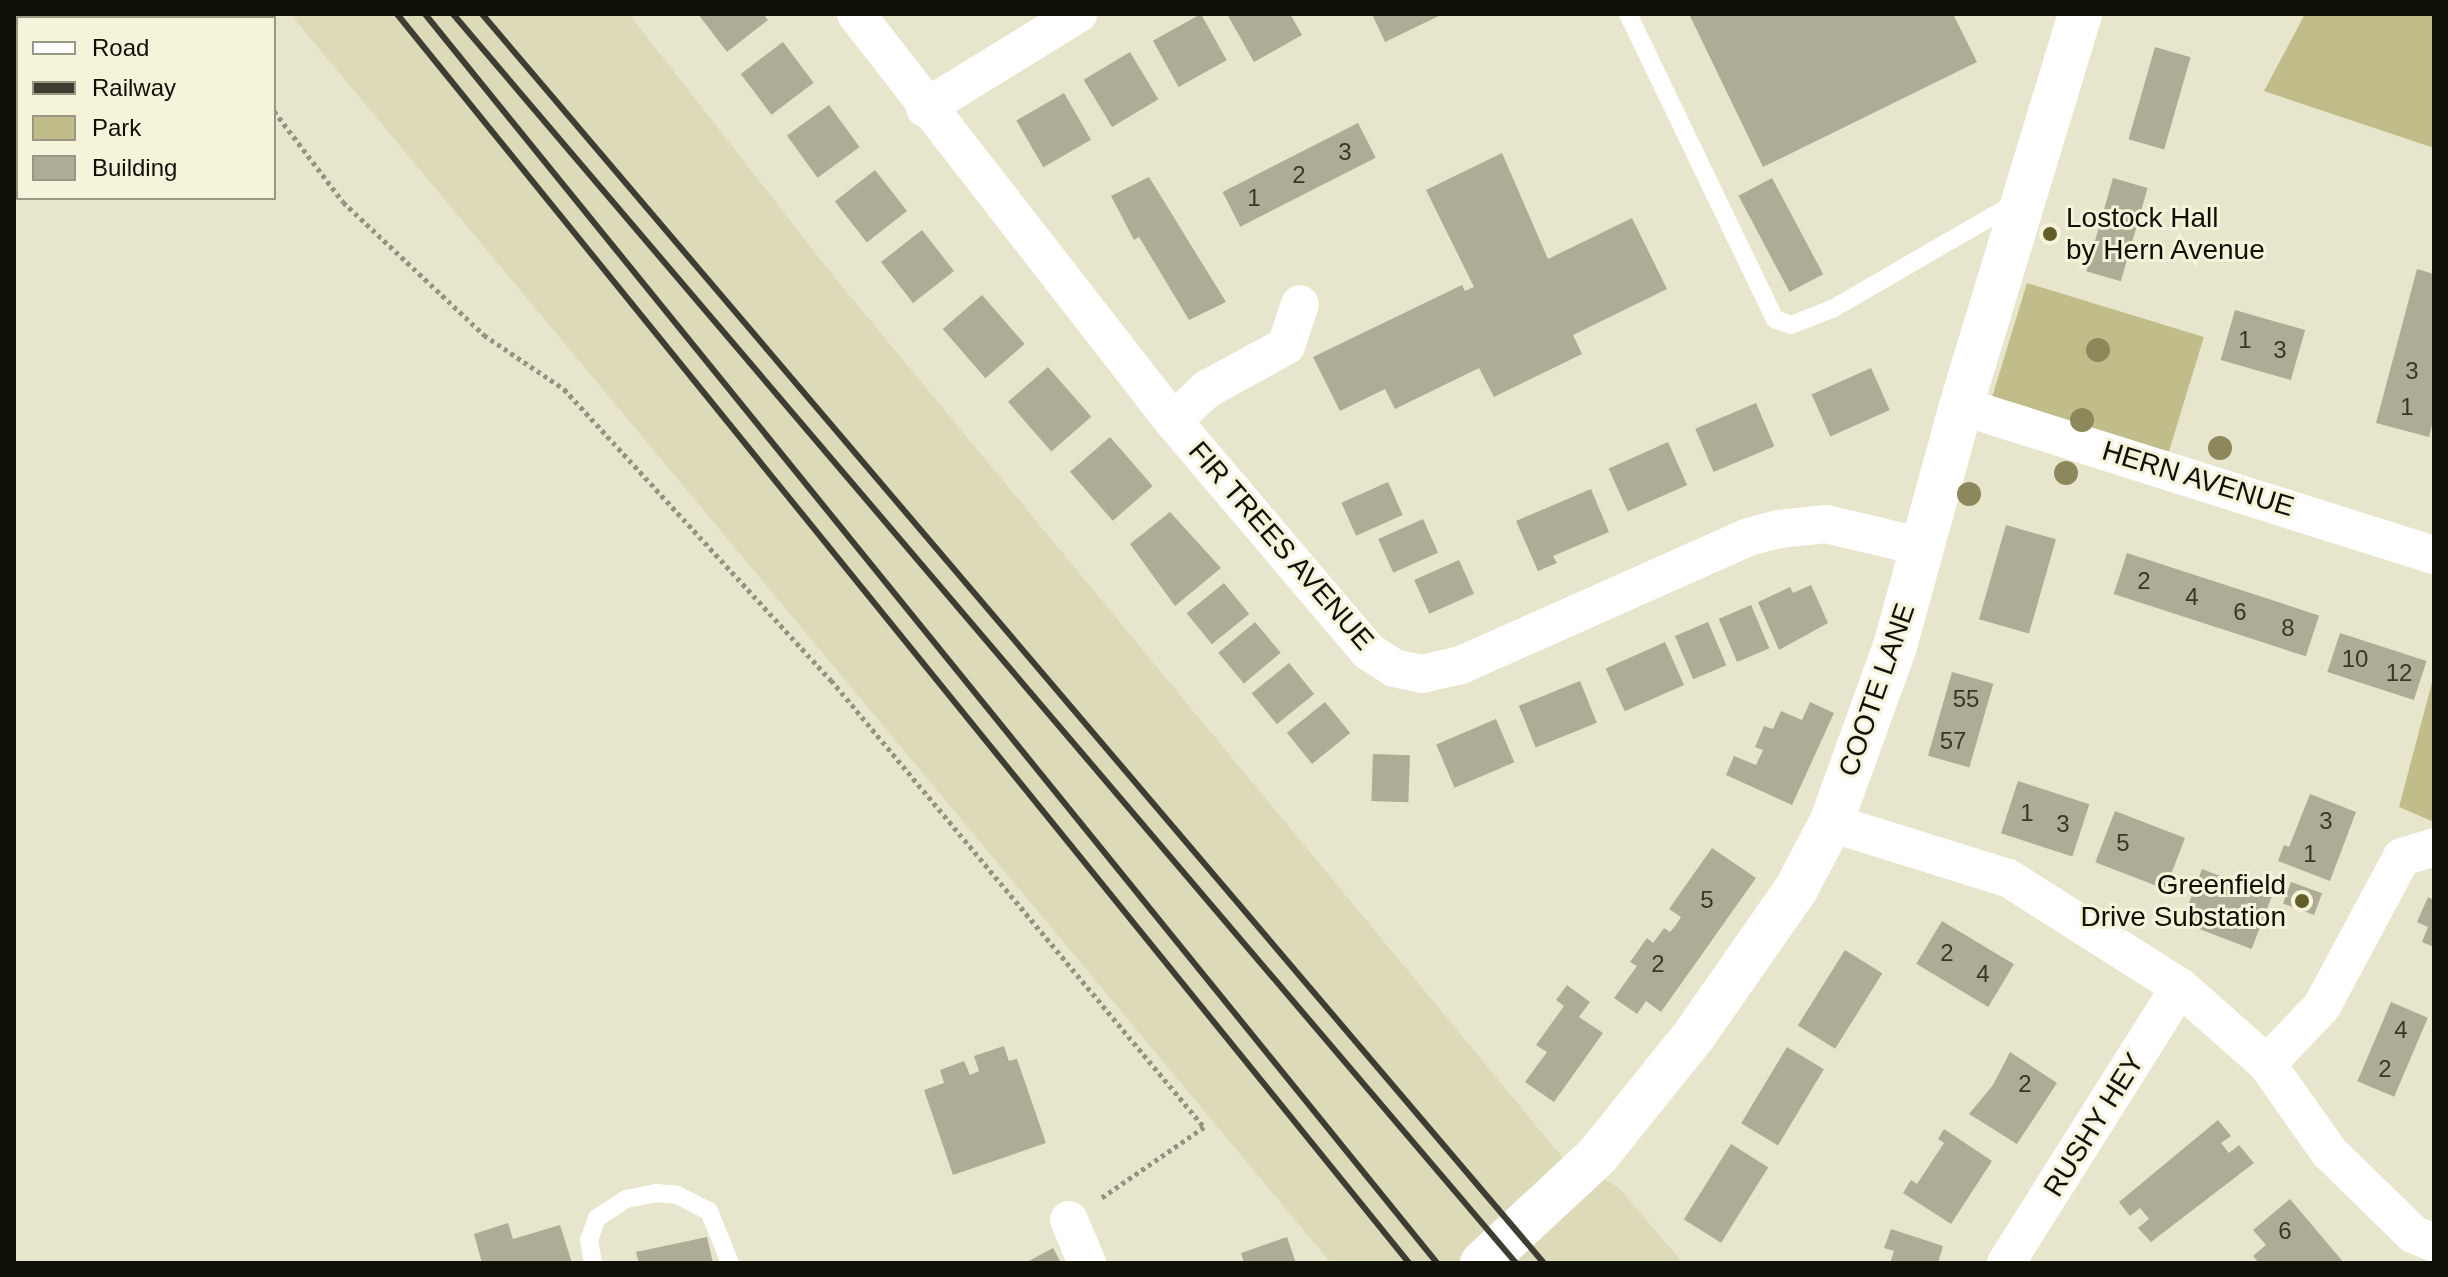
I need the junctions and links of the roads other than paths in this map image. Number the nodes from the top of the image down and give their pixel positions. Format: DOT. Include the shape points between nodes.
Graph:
graph roads {
  1 [pos="856,14"];
  2 [pos="1078,14"];
  3 [pos="1628,14"];
  4 [pos="2080,14"];
  5 [pos="925,108"];
  6 [pos="2023,199"];
  7 [pos="1300,304"];
  8 [pos="1961,406"];
  9 [pos="1173,421"];
  10 [pos="1923,547"];
  11 [pos="2434,555"];
  12 [pos="1831,823"];
  13 [pos="2434,847"];
  14 [pos="2180,987"];
  15 [pos="2267,1064"];
  16 [pos="1069,1220"];
  17 [pos="2434,1243"];
  18 [pos="593,1263"];
  19 [pos="730,1263"];
  20 [pos="1087,1263"];
  21 [pos="1482,1263"];
  22 [pos="2006,1263"];
  1 -- 5 [label="street, FIR TREES AVENUE"];
  2 -- 5 [label="street"];
  3 -- 6 [label="lane" via="1775,319 1791,325 1834,308"];
  4 -- 6 [label="street, COOTE LANE"];
  5 -- 9 [label="street, FIR TREES AVENUE"];
  6 -- 8 [label="street, COOTE LANE"];
  7 -- 9 [label="street" via="1286,346 1207,389"];
  8 -- 10 [label="street, COOTE LANE"];
  8 -- 11 [label="street, HERN AVENUE"];
  9 -- 10 [label="street, FIR TREES AVENUE" via="1368,651 1394,668 1422,674 1461,665 1764,533 1826,524"];
  10 -- 12 [label="street, COOTE LANE" via="1895,646"];
  12 -- 14 [label="street" via="2008,878"];
  12 -- 21 [label="street, COOTE LANE" via="1796,889 1695,1034 1597,1156"];
  13 -- 15 [label="street" via="2402,857 2322,1006"];
  14 -- 15 [label="street"];
  14 -- 22 [label="street, RUSHY HEY"];
  15 -- 17 [label="street" via="2329,1152 2413,1234"];
  16 -- 20 [label="street"];
  18 -- 19 [label="lane" via="589,1240 597,1218 626,1199 656,1193 677,1195 709,1211"];
}
